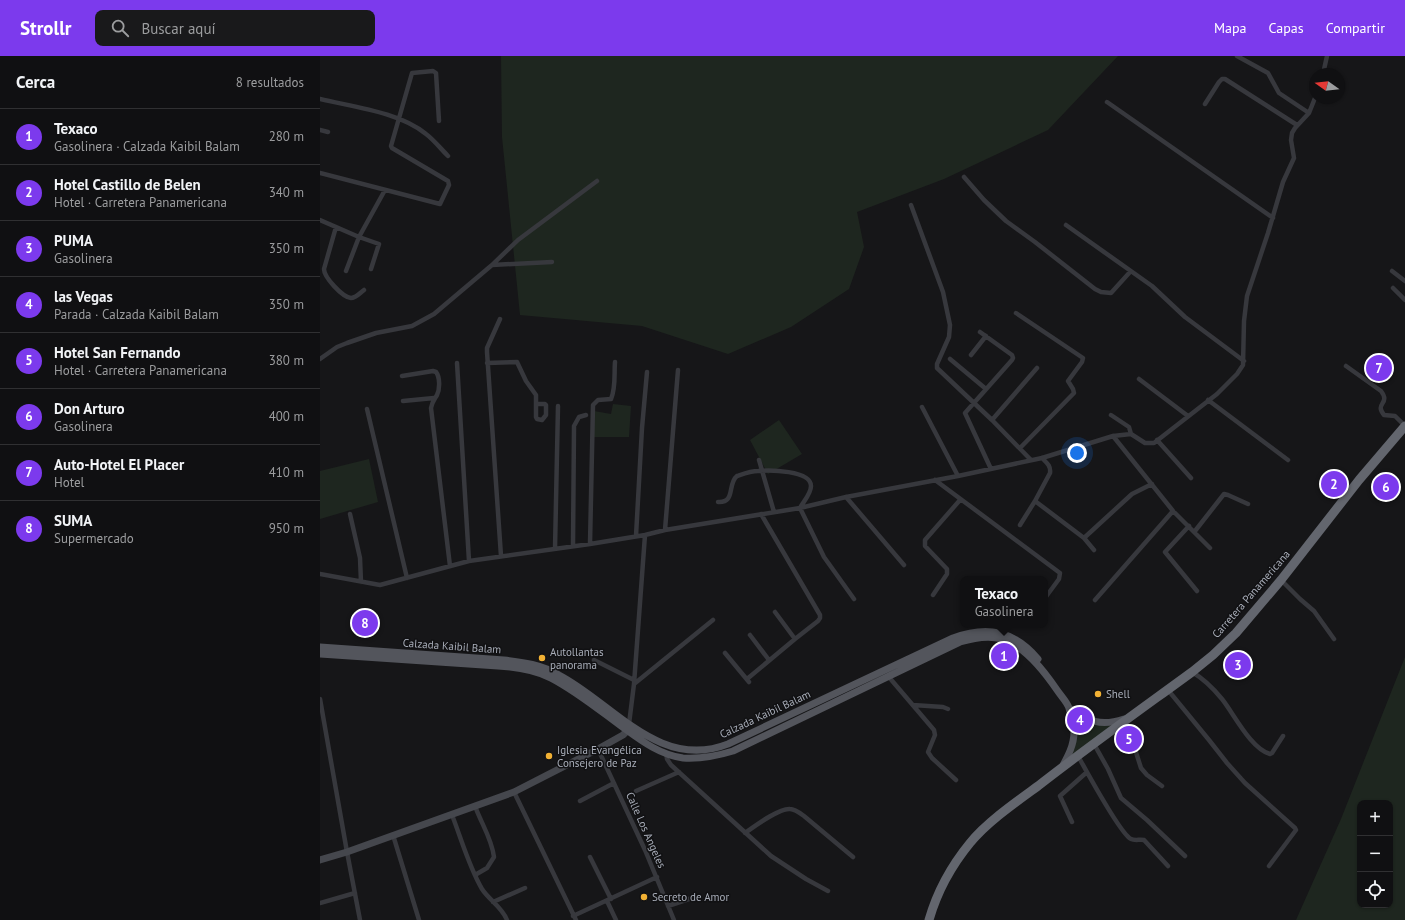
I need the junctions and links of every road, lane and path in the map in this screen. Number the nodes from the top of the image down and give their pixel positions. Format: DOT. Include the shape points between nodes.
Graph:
graph roads {
  1 [pos="1237,56"];
  2 [pos="1327,56"];
  3 [pos="1325,68"];
  4 [pos="320,99"];
  5 [pos="1107,102"];
  6 [pos="1205,104"];
  7 [pos="1313,104"];
  8 [pos="1310,113"];
  9 [pos="398,118"];
  10 [pos="439,120"];
  11 [pos="1297,125"];
  12 [pos="320,130"];
  13 [pos="328,132"];
  14 [pos="448,156"];
  15 [pos="320,173"];
  16 [pos="964,177"];
  17 [pos="597,181"];
  18 [pos="385,190"];
  19 [pos="911,205"];
  20 [pos="1273,218"];
  21 [pos="320,220"];
  22 [pos="1066,225"];
  23 [pos="336,228"];
  24 [pos="359,237"];
  25 [pos="552,262"];
  26 [pos="492,265"];
  27 [pos="371,269"];
  28 [pos="1392,271"];
  29 [pos="346,272"];
  30 [pos="1130,272"];
  31 [pos="1405,281"];
  32 [pos="1393,288"];
  33 [pos="364,290"];
  34 [pos="1405,300"];
  35 [pos="1016,313"];
  36 [pos="500,319"];
  37 [pos="980,332"];
  38 [pos="986,336"];
  39 [pos="971,355"];
  40 [pos="320,358"];
  41 [pos="950,359"];
  42 [pos="1244,361"];
  43 [pos="614,362"];
  44 [pos="457,363"];
  45 [pos="487,363"];
  46 [pos="1346,366"];
  47 [pos="1037,368"];
  48 [pos="678,370"];
  49 [pos="646,372"];
  50 [pos="402,376"];
  51 [pos="1139,379"];
  52 [pos="986,389"];
  53 [pos="434,398"];
  54 [pos="1208,400"];
  55 [pos="403,401"];
  56 [pos="974,403"];
  57 [pos="537,404"];
  58 [pos="558,406"];
  59 [pos="922,407"];
  60 [pos="367,409"];
  61 [pos="586,415"];
  62 [pos="1111,415"];
  63 [pos="1188,416"];
  64 [pos="992,420"];
  65 [pos="1405,426"];
  66 [pos="1132,434"];
  67 [pos="1113,436"];
  68 [pos="1157,440"];
  69 [pos="1020,448"];
  70 [pos="1042,458"];
  71 [pos="759,460"];
  72 [pos="1031,460"];
  73 [pos="1288,460"];
  74 [pos="991,469"];
  75 [pos="761,471"];
  76 [pos="958,476"];
  77 [pos="1191,478"];
  78 [pos="935,480"];
  79 [pos="1152,484"];
  80 [pos="846,497"];
  81 [pos="960,500"];
  82 [pos="1035,501"];
  83 [pos="718,502"];
  84 [pos="1248,504"];
  85 [pos="800,508"];
  86 [pos="1173,511"];
  87 [pos="774,512"];
  88 [pos="350,514"];
  89 [pos="761,514"];
  90 [pos="1020,525"];
  91 [pos="1188,526"];
  92 [pos="665,530"];
  93 [pos="1195,531"];
  94 [pos="645,535"];
  95 [pos="636,536"];
  96 [pos="1084,538"];
  97 [pos="590,544"];
  98 [pos="573,546"];
  99 [pos="1210,548"];
  100 [pos="555,549"];
  101 [pos="1094,550"];
  102 [pos="501,556"];
  103 [pos="469,561"];
  104 [pos="904,564"];
  105 [pos="450,566"];
  106 [pos="320,574"];
  107 [pos="407,578"];
  108 [pos="1281,580"];
  109 [pos="361,582"];
  110 [pos="1197,591"];
  111 [pos="1048,594"];
  112 [pos="933,595"];
  113 [pos="854,599"];
  114 [pos="1095,600"];
  115 [pos="775,612"];
  116 [pos="713,620"];
  117 [pos="750,635"];
  118 [pos="795,639"];
  119 [pos="1334,639"];
  120 [pos="320,647"];
  121 [pos="725,653"];
  122 [pos="320,654"];
  123 [pos="594,660"];
  124 [pos="769,660"];
  125 [pos="1044,672"];
  126 [pos="1192,672"];
  127 [pos="888,676"];
  128 [pos="634,682"];
  129 [pos="1168,690"];
  130 [pos="320,699"];
  131 [pos="913,705"];
  132 [pos="1069,708"];
  133 [pos="948,709"];
  134 [pos="1129,718"];
  135 [pos="629,723"];
  136 [pos="1119,726"];
  137 [pos="627,731"];
  138 [pos="1284,736"];
  139 [pos="1094,744"];
  140 [pos="598,749"];
  141 [pos="666,753"];
  142 [pos="1078,756"];
  143 [pos="1062,767"];
  144 [pos="679,772"];
  145 [pos="1087,772"];
  146 [pos="956,780"];
  147 [pos="614,783"];
  148 [pos="1162,786"];
  149 [pos="636,791"];
  150 [pos="514,792"];
  151 [pos="580,801"];
  152 [pos="475,806"];
  153 [pos="452,814"];
  154 [pos="1072,822"];
  155 [pos="745,833"];
  156 [pos="393,835"];
  157 [pos="347,852"];
  158 [pos="1185,856"];
  159 [pos="590,857"];
  160 [pos="853,857"];
  161 [pos="320,860"];
  162 [pos="1168,866"];
  163 [pos="1269,866"];
  164 [pos="475,875"];
  165 [pos="657,877"];
  166 [pos="525,888"];
  167 [pos="828,890"];
  168 [pos="355,893"];
  169 [pos="695,897"];
  170 [pos="609,900"];
  171 [pos="493,902"];
  172 [pos="320,903"];
  173 [pos="668,906"];
  174 [pos="575,918"];
  175 [pos="360,920"];
  176 [pos="419,920"];
  177 [pos="507,920"];
  178 [pos="616,920"];
  179 [pos="674,920"];
  180 [pos="929,920"];
  1 -- 8 [label="street" via="1268,73 1279,93"];
  2 -- 3 [label="street"];
  4 -- 9 [label="street"];
  5 -- 20 [label="street"];
  6 -- 11 [label="street" via="1219,82 1225,79"];
  7 -- 8 [label="street"];
  8 -- 11 [label="street"];
  9 -- 10 [label="street" via="412,73 433,71 437,76"];
  9 -- 14 [label="street" via="426,134"];
  9 -- 18 [label="street" via="392,148 448,181 449,185 440,204"];
  11 -- 20 [label="street" via="1291,140 1294,158 1283,182"];
  12 -- 13 [label="street"];
  15 -- 18 [label="street"];
  16 -- 30 [label="street" via="1006,221 1094,289 1111,293"];
  17 -- 26 [label="street" via="518,240"];
  18 -- 24 [label="street"];
  19 -- 56 [label="street" via="943,292 950,325 949,337 937,368"];
  20 -- 42 [label="street" via="1247,296"];
  21 -- 23 [label="street"];
  22 -- 30 [label="street"];
  23 -- 24 [label="street"];
  23 -- 33 [label="street" via="324,273 345,296 356,297"];
  24 -- 27 [label="street" via="379,244"];
  24 -- 29 [label="street"];
  25 -- 26 [label="street"];
  26 -- 40 [label="street" via="442,308 421,322 347,343"];
  28 -- 31 [label="street"];
  30 -- 42 [label="street" via="1152,286 1185,317"];
  32 -- 34 [label="street"];
  35 -- 69 [label="street" via="1083,358 1068,381 1074,393"];
  36 -- 45 [label="street" via="487,348"];
  37 -- 38 [label="street"];
  38 -- 39 [label="street"];
  38 -- 52 [label="street" via="1013,358"];
  41 -- 52 [label="street"];
  42 -- 54 [label="street" via="1234,378"];
  43 -- 97 [label="street" via="612,396 598,400 593,405"];
  44 -- 103 [label="street"];
  45 -- 57 [label="street" via="517,362 536,395"];
  45 -- 102 [label="street"];
  46 -- 65 [label="street" via="1381,391 1385,398 1381,406 1384,415 1394,416"];
  47 -- 64 [label="street"];
  48 -- 92 [label="street"];
  49 -- 95 [label="street"];
  50 -- 53 [label="street" via="436,372 439,386"];
  51 -- 63 [label="street"];
  52 -- 56 [label="street"];
  53 -- 55 [label="street"];
  53 -- 105 [label="street" via="431,408"];
  54 -- 63 [label="street"];
  54 -- 73 [label="street"];
  56 -- 64 [label="street"];
  56 -- 74 [label="street" via="965,413"];
  58 -- 100 [label="street"];
  59 -- 76 [label="street"];
  60 -- 107 [label="street"];
  61 -- 98 [label="street" via="579,417 574,426"];
  62 -- 66 [label="street" via="1130,427"];
  63 -- 68 [label="street"];
  64 -- 69 [label="street"];
  65 -- 108 [label="highway, Carretera Panamericana"];
  66 -- 67 [label="street"];
  66 -- 68 [label="street" via="1145,443 1154,443"];
  67 -- 70 [label="street"];
  67 -- 79 [label="street"];
  68 -- 77 [label="street"];
  69 -- 72 [label="street"];
  70 -- 72 [label="street"];
  70 -- 82 [label="street" via="1051,469"];
  71 -- 75 [label="street"];
  72 -- 74 [label="street"];
  74 -- 76 [label="street"];
  75 -- 83 [label="street" via="737,476 727,500"];
  75 -- 85 [label="street" via="784,471 799,474 807,479 811,487"];
  75 -- 87 [label="street"];
  76 -- 78 [label="street"];
  78 -- 80 [label="street"];
  78 -- 81 [label="street"];
  79 -- 86 [label="street"];
  79 -- 96 [label="street" via="1132,494"];
  80 -- 85 [label="street"];
  80 -- 104 [label="street"];
  81 -- 111 [label="street" via="1060,573 1059,579"];
  81 -- 112 [label="street" via="925,540 925,546 948,571"];
  82 -- 90 [label="street"];
  82 -- 96 [label="street"];
  84 -- 93 [label="street" via="1224,494"];
  85 -- 87 [label="street"];
  85 -- 113 [label="street" via="824,556"];
  86 -- 91 [label="street"];
  86 -- 114 [label="street"];
  87 -- 89 [label="street"];
  88 -- 109 [label="street" via="360,558"];
  89 -- 92 [label="street"];
  89 -- 118 [label="street" via="820,615 818,621"];
  91 -- 93 [label="street"];
  91 -- 110 [label="street" via="1165,552"];
  92 -- 94 [label="street"];
  93 -- 99 [label="street"];
  94 -- 95 [label="street"];
  94 -- 128 [label="street"];
  95 -- 97 [label="street"];
  96 -- 101 [label="street"];
  97 -- 98 [label="street"];
  98 -- 100 [label="street"];
  100 -- 102 [label="street"];
  102 -- 103 [label="street"];
  103 -- 105 [label="street"];
  105 -- 107 [label="street"];
  106 -- 109 [label="street"];
  107 -- 109 [label="street" via="380,585"];
  108 -- 119 [label="street" via="1314,611"];
  108 -- 126 [label="highway, Carretera Panamericana" via="1236,633"];
  115 -- 118 [label="street"];
  116 -- 128 [label="street"];
  117 -- 124 [label="street"];
  118 -- 124 [label="street"];
  120 -- 135 [label="main road, Calzada Kaibil Balam" via="504,660 534,665 566,678"];
  121 -- 124 [label="street" via="748,681"];
  122 -- 137 [label="main road, Calzada Kaibil Balam" via="527,670 561,683"];
  123 -- 128 [label="street"];
  125 -- 127 [label="main road, Calzada Kaibil Balam" via="1018,646 991,637 960,642"];
  125 -- 132 [label="main road, Calzada Kaibil Balam"];
  125 -- 135 [label="main road, Calzada Kaibil Balam" via="1033,653 1016,639 1000,633 974,632 953,638 716,749 694,751 672,747 653,739"];
  126 -- 129 [label="highway, Carretera Panamericana"];
  126 -- 138 [label="street" via="1208,684 1243,730 1264,752 1272,753"];
  127 -- 131 [label="street"];
  127 -- 141 [label="main road, Calzada Kaibil Balam" via="733,751 697,758 682,758"];
  128 -- 135 [label="street"];
  129 -- 134 [label="highway, Carretera Panamericana"];
  129 -- 163 [label="street" via="1245,783 1296,830"];
  130 -- 157 [label="street"];
  131 -- 133 [label="street"];
  131 -- 146 [label="street" via="934,730 935,735 928,752"];
  132 -- 134 [label="main road, Calzada Kaibil Balam" via="1085,719 1098,722 1114,722"];
  132 -- 143 [label="main road, Calzada Kaibil Balam" via="1074,732 1070,752"];
  134 -- 136 [label="highway, Carretera Panamericana"];
  135 -- 137 [label="street"];
  136 -- 139 [label="highway, Carretera Panamericana"];
  136 -- 148 [label="street" via="1136,751 1141,768"];
  137 -- 140 [label="street"];
  137 -- 141 [label="main road, Calzada Kaibil Balam"];
  139 -- 142 [label="highway, Carretera Panamericana"];
  139 -- 158 [label="street" via="1121,798"];
  140 -- 147 [label="street, Calle Los Angeles"];
  140 -- 150 [label="street"];
  141 -- 144 [label="street" via="669,762"];
  142 -- 143 [label="highway, Carretera Panamericana"];
  142 -- 145 [label="street"];
  143 -- 180 [label="highway, Carretera Panamericana" via="997,817 971,841 941,889"];
  144 -- 149 [label="street"];
  144 -- 155 [label="street"];
  145 -- 154 [label="street" via="1060,796"];
  145 -- 162 [label="street" via="1126,835 1131,839 1144,840"];
  147 -- 151 [label="street"];
  147 -- 165 [label="street, Calle Los Angeles"];
  150 -- 152 [label="street"];
  150 -- 174 [label="street"];
  152 -- 153 [label="street"];
  152 -- 164 [label="street" via="494,857 487,868"];
  153 -- 156 [label="street"];
  153 -- 164 [label="street"];
  155 -- 160 [label="street" via="789,808 804,816"];
  155 -- 167 [label="street" via="771,856"];
  156 -- 157 [label="street"];
  156 -- 176 [label="street"];
  157 -- 161 [label="street"];
  157 -- 168 [label="street"];
  159 -- 170 [label="street"];
  164 -- 171 [label="street"];
  165 -- 170 [label="street"];
  165 -- 173 [label="street, Calle Los Angeles"];
  166 -- 171 [label="street"];
  168 -- 172 [label="street"];
  168 -- 175 [label="street"];
  169 -- 173 [label="street"];
  170 -- 174 [label="street"];
  170 -- 178 [label="street"];
  171 -- 177 [label="street"];
  173 -- 179 [label="street, Calle Los Angeles"];
}
